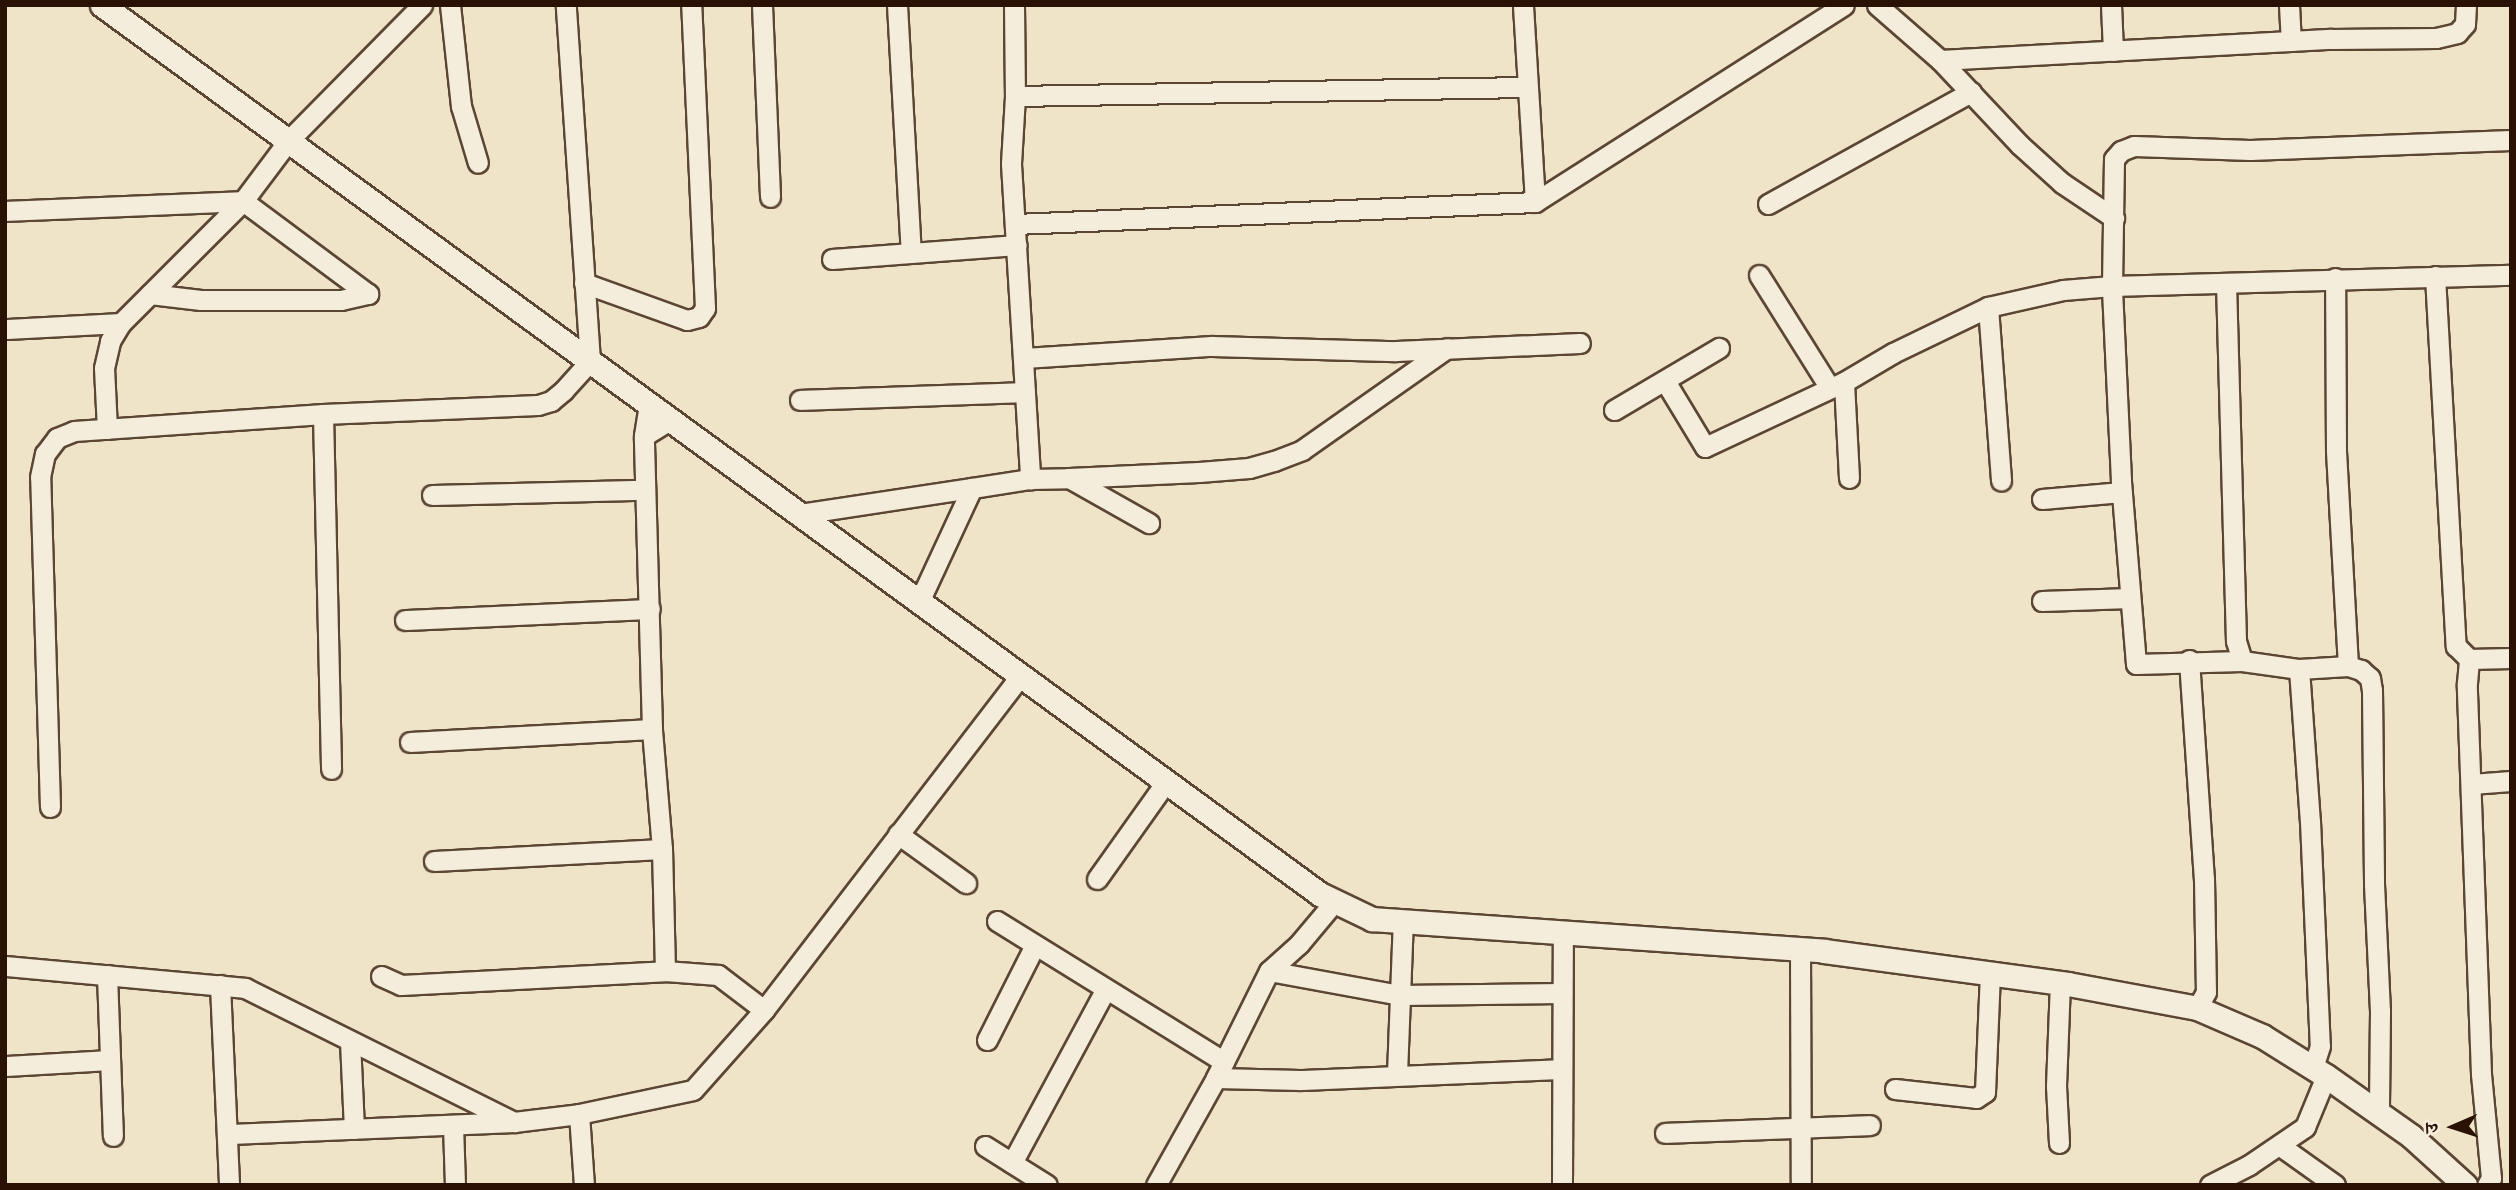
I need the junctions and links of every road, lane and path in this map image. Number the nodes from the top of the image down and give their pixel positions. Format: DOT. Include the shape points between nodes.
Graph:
graph roads {
  1 [pos="102,5"];
  2 [pos="422,5"];
  3 [pos="450,5"];
  4 [pos="566,5"];
  5 [pos="691,5"];
  6 [pos="762,5"];
  7 [pos="897,5"];
  8 [pos="1014,5"];
  9 [pos="1523,5"];
  10 [pos="1844,5"];
  11 [pos="1877,5"];
  12 [pos="2111,5"];
  13 [pos="2289,5"];
  14 [pos="2466,5"];
  15 [pos="2291,41"];
  16 [pos="2113,51"];
  17 [pos="1940,60"];
  18 [pos="1526,87"];
  19 [pos="1971,92"];
  20 [pos="1015,96"];
  21 [pos="2511,140"];
  22 [pos="288,141"];
  23 [pos="478,163"];
  24 [pos="770,197"];
  25 [pos="243,201"];
  26 [pos="1535,202"];
  27 [pos="1768,204"];
  28 [pos="5,211"];
  29 [pos="2113,218"];
  30 [pos="1015,224"];
  31 [pos="1017,245"];
  32 [pos="911,253"];
  33 [pos="832,259"];
  34 [pos="1759,275"];
  35 [pos="2511,275"];
  36 [pos="2435,276"];
  37 [pos="2335,278"];
  38 [pos="584,283"];
  39 [pos="2226,283"];
  40 [pos="2112,286"];
  41 [pos="150,294"];
  42 [pos="1988,307"];
  43 [pos="121,323"];
  44 [pos="5,329"];
  45 [pos="1580,343"];
  46 [pos="1448,347"];
  47 [pos="1719,348"];
  48 [pos="1024,358"];
  49 [pos="590,361"];
  50 [pos="1665,381"];
  51 [pos="1837,385"];
  52 [pos="1025,392"];
  53 [pos="800,400"];
  54 [pos="649,404"];
  55 [pos="1614,410"];
  56 [pos="323,414"];
  57 [pos="670,420"];
  58 [pos="107,429"];
  59 [pos="644,436"];
  60 [pos="1069,478"];
  61 [pos="1849,478"];
  62 [pos="1030,479"];
  63 [pos="2001,481"];
  64 [pos="972,488"];
  65 [pos="644,490"];
  66 [pos="2122,492"];
  67 [pos="432,495"];
  68 [pos="2042,499"];
  69 [pos="800,514"];
  70 [pos="1149,523"];
  71 [pos="2130,598"];
  72 [pos="919,601"];
  73 [pos="2042,601"];
  74 [pos="650,609"];
  75 [pos="405,620"];
  76 [pos="2511,658"];
  77 [pos="2469,659"];
  78 [pos="2189,660"];
  79 [pos="2242,661"];
  80 [pos="2348,666"];
  81 [pos="2299,669"];
  82 [pos="1020,676"];
  83 [pos="652,729"];
  84 [pos="410,742"];
  85 [pos="331,769"];
  86 [pos="2511,781"];
  87 [pos="1166,782"];
  88 [pos="2471,784"];
  89 [pos="50,807"];
  90 [pos="898,834"];
  91 [pos="662,849"];
  92 [pos="433,860"];
  93 [pos="1097,880"];
  94 [pos="966,883"];
  95 [pos="1335,901"];
  96 [pos="997,921"];
  97 [pos="1403,921"];
  98 [pos="1563,932"];
  99 [pos="1035,945"];
  100 [pos="1800,950"];
  101 [pos="5,966"];
  102 [pos="665,971"];
  103 [pos="1269,971"];
  104 [pos="1990,973"];
  105 [pos="107,975"];
  106 [pos="381,976"];
  107 [pos="2060,983"];
  108 [pos="220,985"];
  109 [pos="1105,990"];
  110 [pos="1562,993"];
  111 [pos="1400,995"];
  112 [pos="2197,1008"];
  113 [pos="764,1010"];
  114 [pos="987,1040"];
  115 [pos="350,1041"];
  116 [pos="109,1060"];
  117 [pos="5,1066"];
  118 [pos="1562,1069"];
  119 [pos="1220,1070"];
  120 [pos="2320,1072"];
  121 [pos="1397,1074"];
  122 [pos="1895,1089"];
  123 [pos="2379,1113"];
  124 [pos="579,1114"];
  125 [pos="514,1122"];
  126 [pos="453,1125"];
  127 [pos="1870,1125"];
  128 [pos="354,1129"];
  129 [pos="1801,1130"];
  130 [pos="228,1133"];
  131 [pos="1665,1133"];
  132 [pos="113,1136"];
  133 [pos="2059,1143"];
  134 [pos="2279,1145"];
  135 [pos="985,1146"];
  136 [pos="1012,1163"];
  137 [pos="229,1185"];
  138 [pos="455,1185"];
  139 [pos="584,1185"];
  140 [pos="1047,1185"];
  141 [pos="1156,1185"];
  142 [pos="1562,1185"];
  143 [pos="1801,1185"];
  144 [pos="2210,1185"];
  145 [pos="2335,1185"];
  146 [pos="2465,1185"];
  147 [pos="2487,1185"];
  1 -- 22 [label="street"];
  2 -- 22 [label="street"];
  3 -- 23 [label="street" via="461,106"];
  4 -- 38 [label="street"];
  5 -- 38 [label="street" via="705,308 699,317 687,320"];
  6 -- 24 [label="street"];
  7 -- 32 [label="street"];
  8 -- 20 [label="street"];
  9 -- 18 [label="street"];
  10 -- 26 [label="street"];
  11 -- 17 [label="street"];
  12 -- 16 [label="street"];
  13 -- 15 [label="street"];
  14 -- 15 [label="street" via="2465,24 2457,33 2436,38"];
  15 -- 16 [label="street"];
  16 -- 17 [label="street"];
  17 -- 19 [label="street"];
  18 -- 20 [label="street"];
  18 -- 26 [label="street"];
  19 -- 27 [label="street"];
  19 -- 29 [label="street" via="2062,183"];
  20 -- 30 [label="street" via="1011,164"];
  21 -- 29 [label="street" via="2250,150 2134,146 2114,159"];
  22 -- 25 [label="street"];
  22 -- 49 [label="street"];
  25 -- 28 [label="street"];
  25 -- 41 [label="street"];
  25 -- 41 [label="street" via="368,294 328,300 201,300"];
  26 -- 30 [label="street"];
  29 -- 40 [label="street"];
  30 -- 31 [label="street"];
  31 -- 32 [label="street"];
  31 -- 48 [label="street"];
  32 -- 33 [label="street"];
  34 -- 51 [label="street"];
  35 -- 36 [label="street"];
  36 -- 37 [label="street"];
  36 -- 77 [label="street" via="2456,646"];
  37 -- 39 [label="street"];
  37 -- 80 [label="street" via="2336,450"];
  38 -- 49 [label="street"];
  39 -- 40 [label="street"];
  39 -- 79 [label="street" via="2236,641"];
  40 -- 42 [label="street" via="2063,290"];
  40 -- 66 [label="street"];
  41 -- 43 [label="street"];
  42 -- 51 [label="street"];
  42 -- 63 [label="street"];
  43 -- 44 [label="street"];
  43 -- 58 [label="street" via="110,341 104,368"];
  45 -- 46 [label="street"];
  46 -- 48 [label="street" via="1396,351 1212,346"];
  46 -- 60 [label="street" via="1302,450 1274,461 1249,468"];
  47 -- 50 [label="street"];
  48 -- 52 [label="street"];
  49 -- 54 [label="street"];
  49 -- 56 [label="street" via="563,391 538,405"];
  50 -- 51 [label="street" via="1705,447"];
  50 -- 55 [label="street"];
  51 -- 61 [label="street"];
  52 -- 53 [label="street"];
  52 -- 62 [label="street"];
  54 -- 57 [label="street"];
  54 -- 59 [label="street"];
  56 -- 58 [label="street"];
  56 -- 85 [label="street"];
  57 -- 59 [label="street"];
  57 -- 69 [label="street"];
  58 -- 89 [label="street" via="74,431 57,438 45,454 40,477"];
  59 -- 65 [label="street"];
  60 -- 62 [label="street"];
  60 -- 70 [label="street"];
  62 -- 64 [label="street"];
  64 -- 69 [label="street"];
  64 -- 72 [label="street"];
  65 -- 67 [label="street"];
  65 -- 74 [label="street"];
  66 -- 68 [label="street"];
  66 -- 71 [label="street"];
  69 -- 72 [label="street"];
  71 -- 73 [label="street"];
  71 -- 78 [label="street" via="2136,664"];
  72 -- 82 [label="street"];
  74 -- 75 [label="street"];
  74 -- 83 [label="street"];
  76 -- 77 [label="street"];
  77 -- 88 [label="street"];
  78 -- 79 [label="street"];
  78 -- 112 [label="street" via="2204,879 2206,992"];
  79 -- 81 [label="street"];
  80 -- 81 [label="street"];
  80 -- 123 [label="street" via="2370,678 2372,690"];
  81 -- 120 [label="street"];
  82 -- 87 [label="street"];
  82 -- 90 [label="street"];
  83 -- 84 [label="street"];
  83 -- 91 [label="street"];
  86 -- 88 [label="street"];
  87 -- 93 [label="street"];
  87 -- 95 [label="street"];
  88 -- 147 [label="street" via="2481,1074 2491,1178"];
  90 -- 94 [label="street"];
  90 -- 113 [label="street"];
  91 -- 92 [label="street"];
  91 -- 102 [label="street"];
  95 -- 97 [label="street" via="1372,919"];
  95 -- 103 [label="street"];
  96 -- 99 [label="street"];
  97 -- 98 [label="street"];
  97 -- 111 [label="street"];
  98 -- 100 [label="street"];
  98 -- 110 [label="street"];
  99 -- 109 [label="street"];
  99 -- 114 [label="street"];
  100 -- 104 [label="street"];
  100 -- 129 [label="street"];
  101 -- 105 [label="street"];
  102 -- 106 [label="street" via="401,985"];
  102 -- 113 [label="street" via="718,975"];
  103 -- 111 [label="street"];
  103 -- 119 [label="street"];
  104 -- 107 [label="street"];
  104 -- 122 [label="street" via="1985,1091 1976,1098"];
  105 -- 108 [label="street"];
  105 -- 116 [label="street"];
  107 -- 112 [label="street"];
  107 -- 133 [label="street"];
  108 -- 115 [label="street" via="245,988"];
  108 -- 130 [label="street"];
  109 -- 119 [label="street"];
  109 -- 136 [label="street"];
  110 -- 111 [label="street"];
  110 -- 118 [label="street"];
  111 -- 121 [label="street"];
  112 -- 120 [label="street" via="2262,1036"];
  113 -- 124 [label="street" via="693,1090"];
  115 -- 125 [label="street"];
  115 -- 128 [label="street"];
  116 -- 117 [label="street"];
  116 -- 132 [label="street"];
  118 -- 121 [label="street"];
  118 -- 142 [label="street"];
  119 -- 121 [label="street" via="1300,1080"];
  119 -- 141 [label="street"];
  120 -- 123 [label="street"];
  120 -- 134 [label="street" via="2305,1127"];
  123 -- 146 [label="street"];
  124 -- 125 [label="street"];
  124 -- 139 [label="street"];
  125 -- 126 [label="street"];
  126 -- 128 [label="street"];
  126 -- 138 [label="street"];
  127 -- 129 [label="street"];
  128 -- 130 [label="street"];
  129 -- 131 [label="street"];
  129 -- 143 [label="street"];
  130 -- 137 [label="street"];
  134 -- 144 [label="street"];
  134 -- 145 [label="street"];
  135 -- 136 [label="street"];
  136 -- 140 [label="street"];
}
